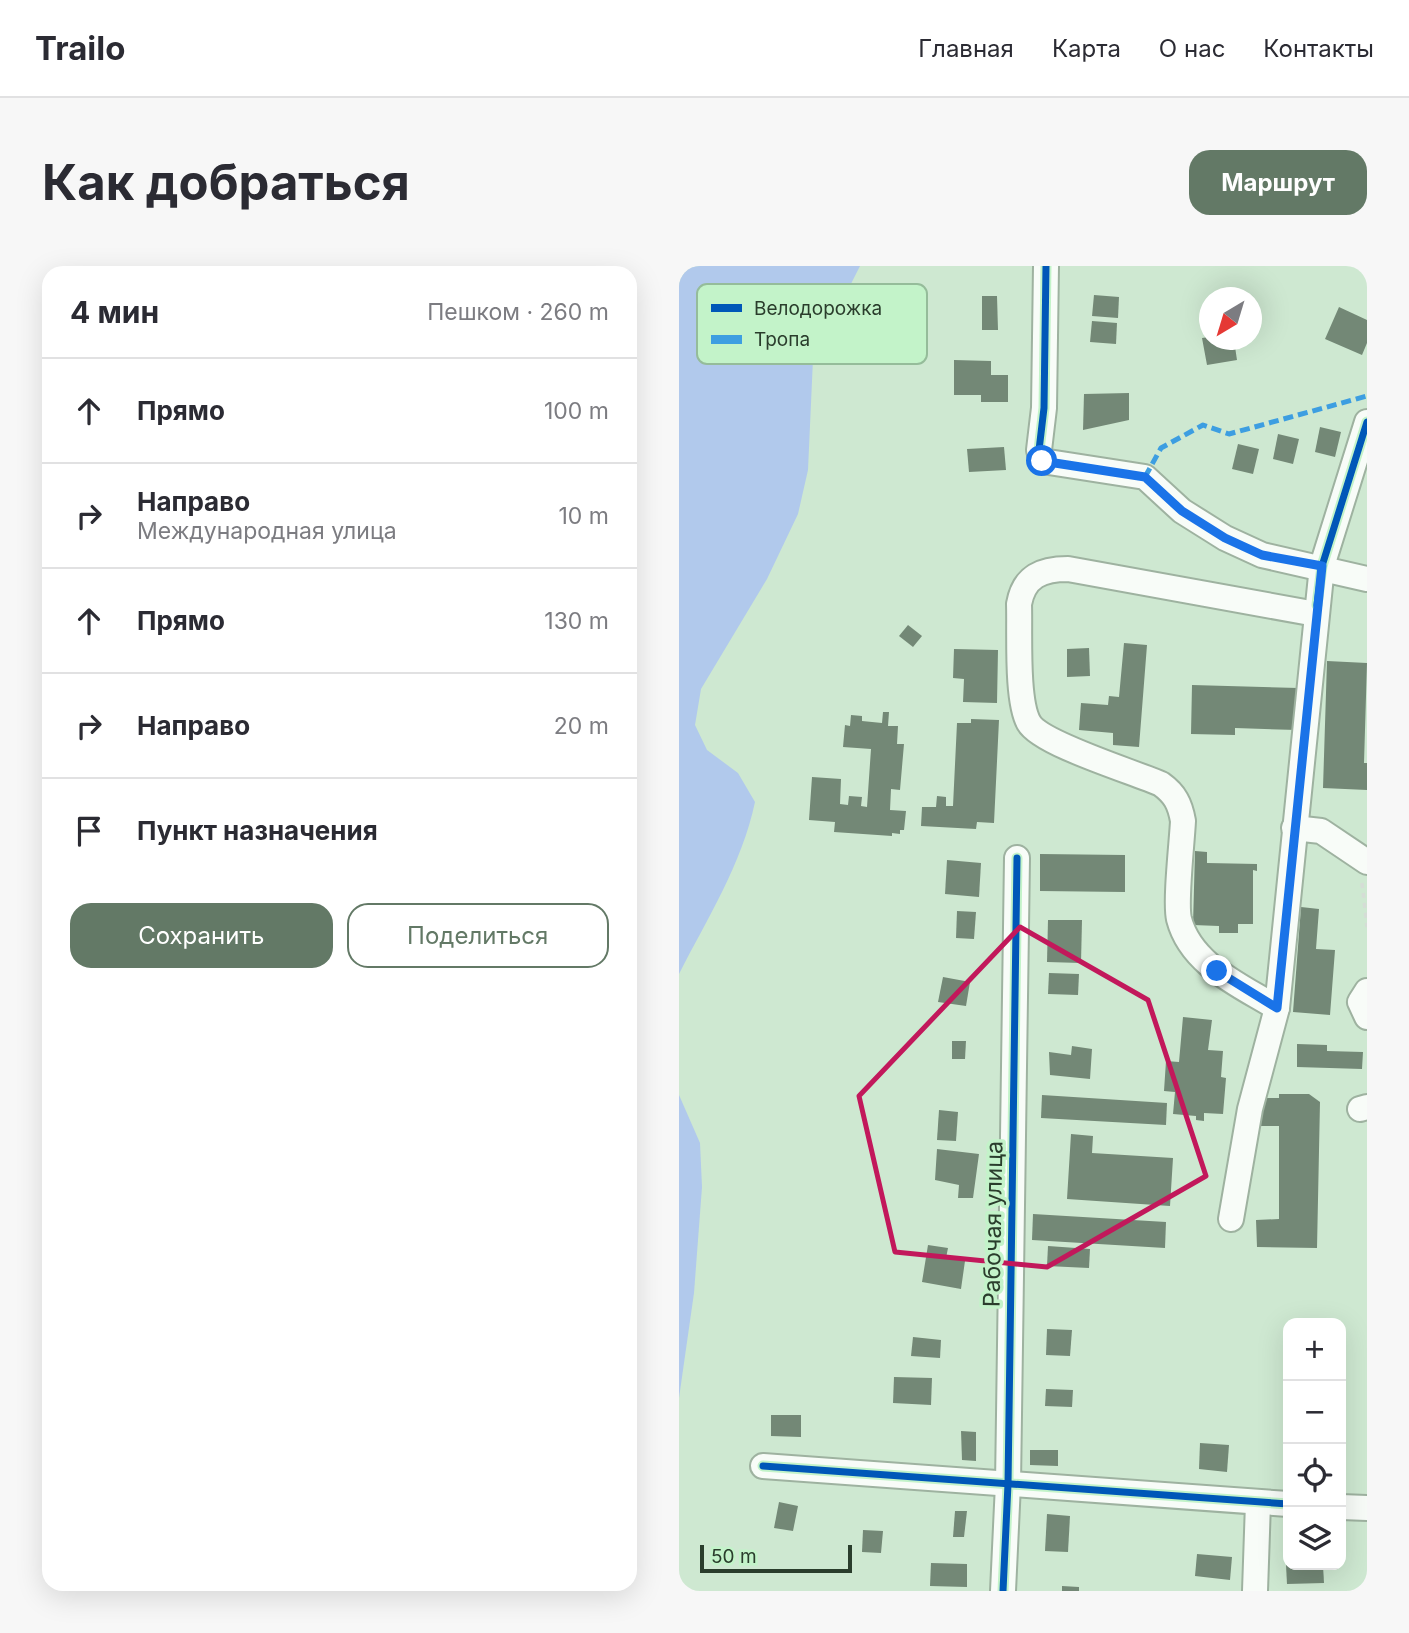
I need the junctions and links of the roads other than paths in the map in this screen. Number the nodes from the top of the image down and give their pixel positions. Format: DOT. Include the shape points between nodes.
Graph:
graph roads {
  1 [pos="1047,266"];
  2 [pos="1367,422"];
  3 [pos="1322,566"];
  4 [pos="1367,579"];
  5 [pos="1316,609"];
  6 [pos="1294,828"];
  7 [pos="1017,858"];
  8 [pos="1363,860"];
  9 [pos="1367,991"];
  10 [pos="1277,1008"];
  11 [pos="1367,1017"];
  12 [pos="1231,1219"];
  13 [pos="763,1465"];
  14 [pos="1008,1484"];
  15 [pos="1258,1503"];
  16 [pos="1283,1504"];
  17 [pos="1346,1507"];
  18 [pos="1367,1508"];
  19 [pos="1003,1591"];
  20 [pos="1255,1591"];
  1 -- 3 [label="street" via="1042,461 1145,477 1182,511 1225,538 1262,555"];
  2 -- 3 [label="street"];
  3 -- 4 [label="street"];
  3 -- 5 [label="street"];
  5 -- 6 [label="street"];
  5 -- 10 [label="street" via="1068,569 1048,569 1031,577 1019,604 1027,720 1045,738 1172,792 1183,821 1179,918 1191,945 1217,971"];
  6 -- 8 [label="street" via="1321,831"];
  6 -- 10 [label="street"];
  7 -- 14 [label="street, Рабочая улица"];
  9 -- 11 [label="street" via="1360,1006"];
  10 -- 12 [label="street" via="1250,1109"];
  13 -- 14 [label="street"];
  14 -- 15 [label="street"];
  14 -- 19 [label="street, Рабочая улица"];
  15 -- 16 [label="street"];
  15 -- 20 [label="street"];
  17 -- 18 [label="street"];
}
